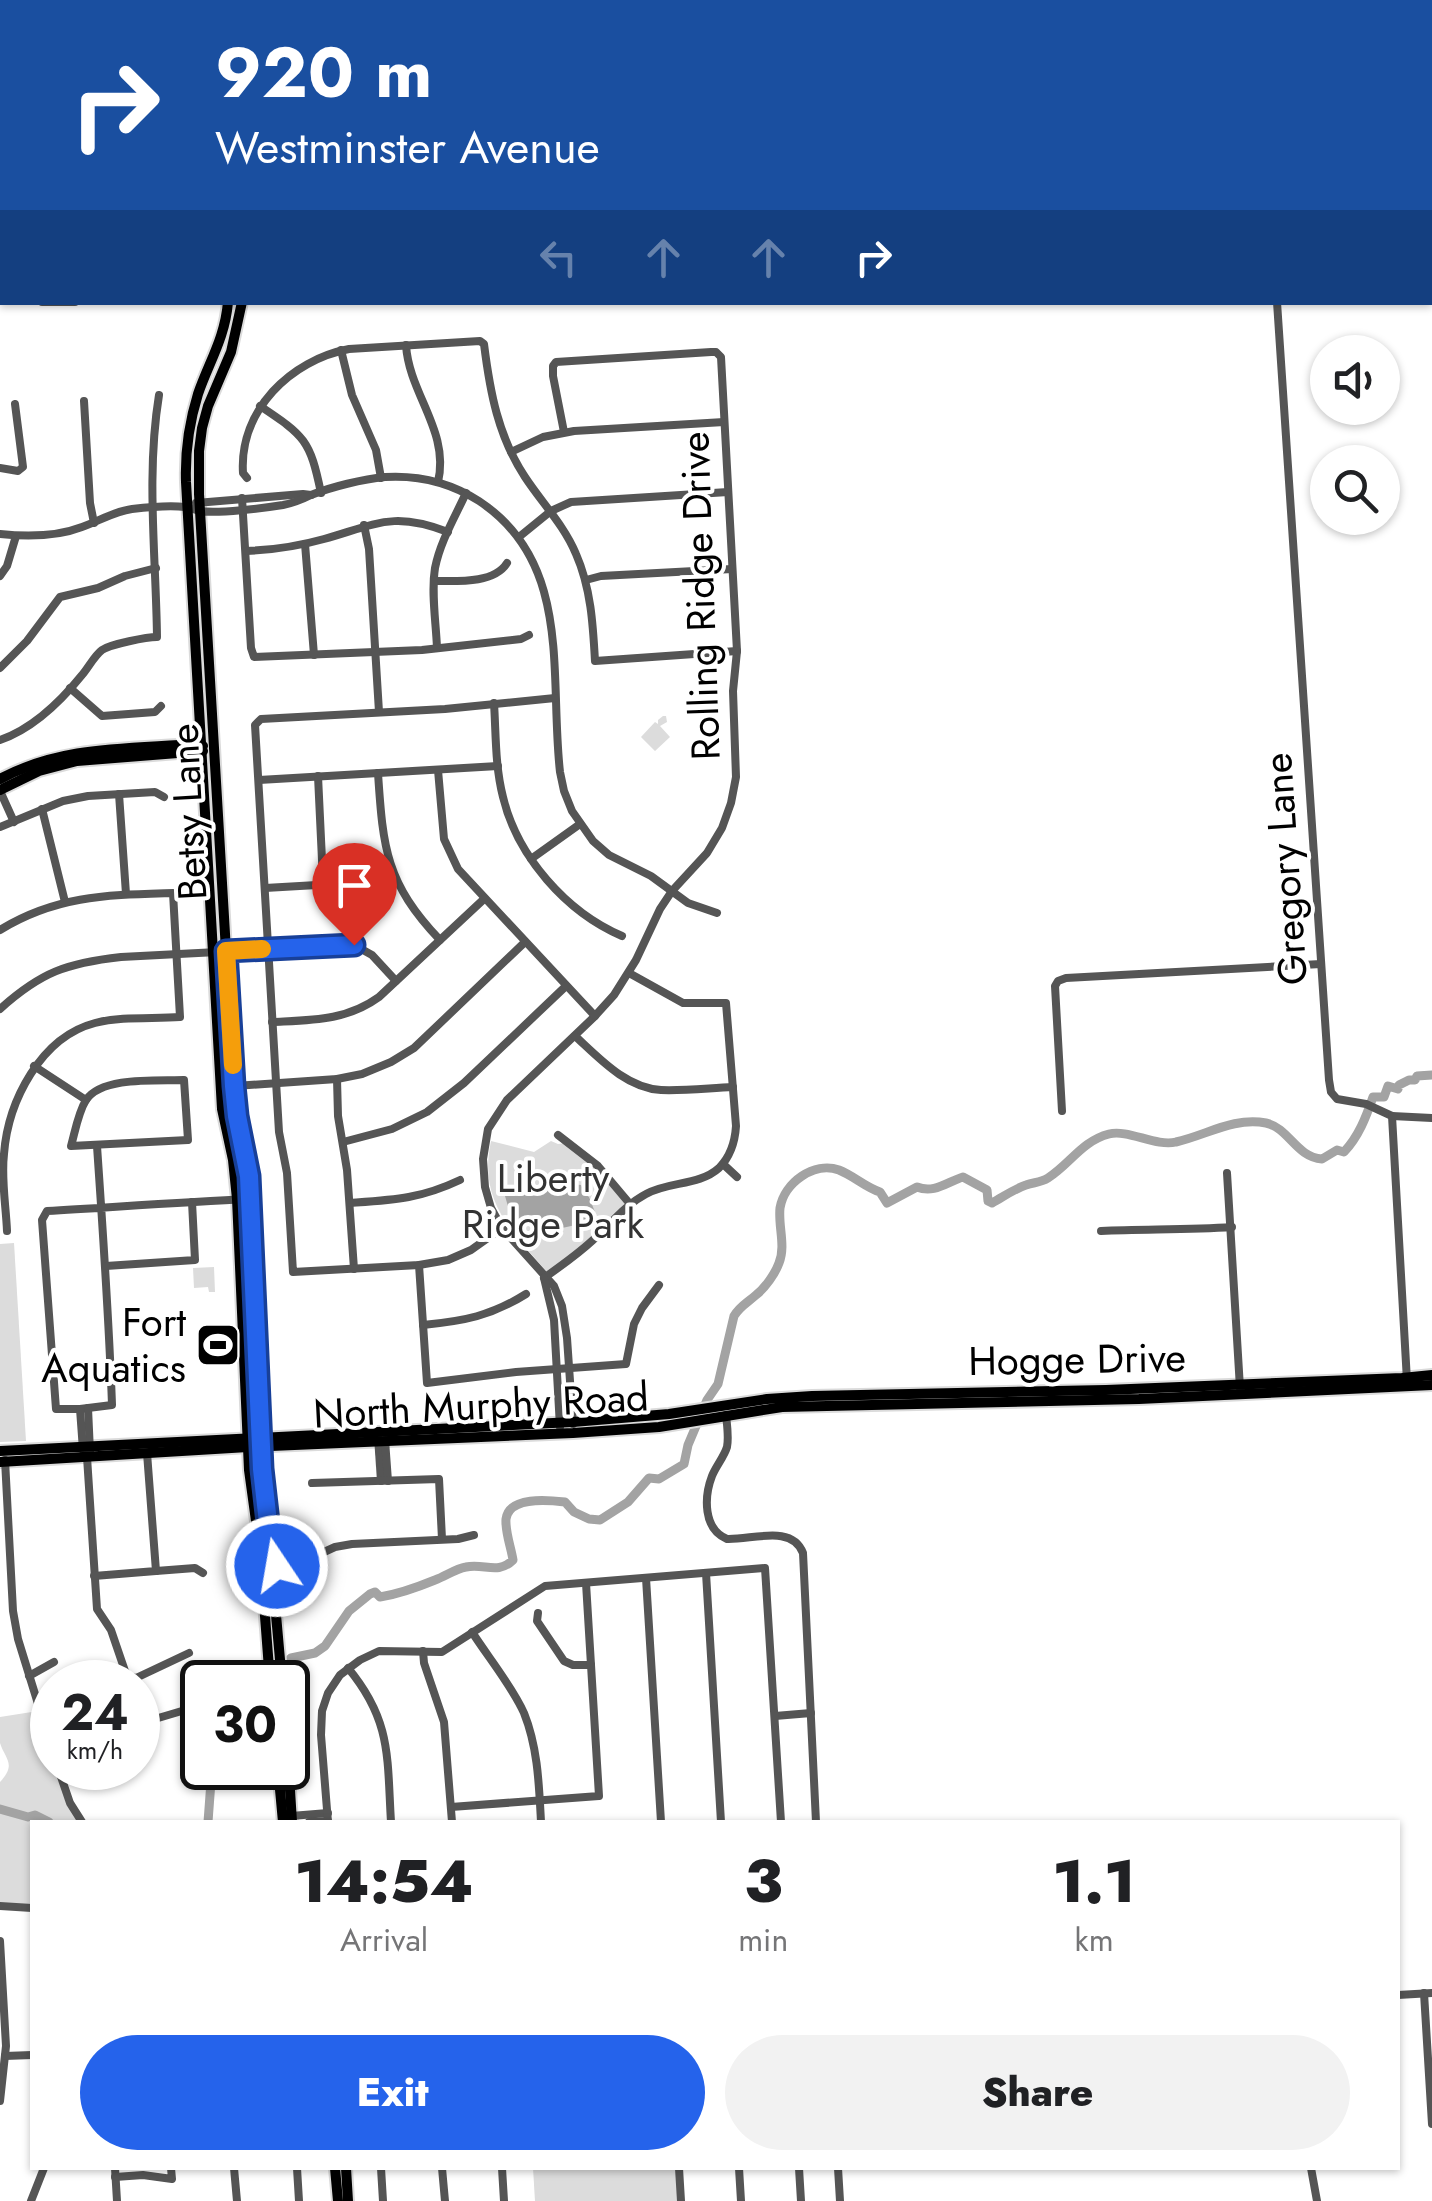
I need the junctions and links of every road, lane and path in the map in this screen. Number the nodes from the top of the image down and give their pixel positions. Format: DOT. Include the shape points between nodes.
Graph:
graph roads {
  1 [pos="228,305"];
  2 [pos="242,305"];
  3 [pos="1277,305"];
  4 [pos="406,345"];
  5 [pos="341,350"];
  6 [pos="159,394"];
  7 [pos="84,401"];
  8 [pos="14,404"];
  9 [pos="260,406"];
  10 [pos="724,422"];
  11 [pos="564,432"];
  12 [pos="511,452"];
  13 [pos="0,468"];
  14 [pos="248,478"];
  15 [pos="381,478"];
  16 [pos="438,482"];
  17 [pos="728,492"];
  18 [pos="322,493"];
  19 [pos="466,493"];
  20 [pos="311,495"];
  21 [pos="242,498"];
  22 [pos="200,506"];
  23 [pos="152,507"];
  24 [pos="187,507"];
  25 [pos="243,509"];
  26 [pos="551,511"];
  27 [pos="94,523"];
  28 [pos="364,525"];
  29 [pos="448,532"];
  30 [pos="0,534"];
  31 [pos="16,536"];
  32 [pos="519,537"];
  33 [pos="306,544"];
  34 [pos="246,551"];
  35 [pos="508,564"];
  36 [pos="156,568"];
  37 [pos="732,569"];
  38 [pos="0,576"];
  39 [pos="586,580"];
  40 [pos="434,582"];
  41 [pos="529,635"];
  42 [pos="437,648"];
  43 [pos="376,651"];
  44 [pos="737,651"];
  45 [pos="314,655"];
  46 [pos="0,668"];
  47 [pos="70,688"];
  48 [pos="555,698"];
  49 [pos="494,703"];
  50 [pos="161,706"];
  51 [pos="379,712"];
  52 [pos="0,740"];
  53 [pos="201,748"];
  54 [pos="214,748"];
  55 [pos="498,766"];
  56 [pos="438,770"];
  57 [pos="378,773"];
  58 [pos="318,776"];
  59 [pos="0,779"];
  60 [pos="259,780"];
  61 [pos="0,790"];
  62 [pos="119,794"];
  63 [pos="164,797"];
  64 [pos="42,809"];
  65 [pos="14,822"];
  66 [pos="580,824"];
  67 [pos="0,827"];
  68 [pos="212,838"];
  69 [pos="531,859"];
  70 [pos="264,888"];
  71 [pos="672,891"];
  72 [pos="126,894"];
  73 [pos="484,899"];
  74 [pos="64,902"];
  75 [pos="717,913"];
  76 [pos="1,927"];
  77 [pos="622,936"];
  78 [pos="440,940"];
  79 [pos="525,942"];
  80 [pos="268,949"];
  81 [pos="226,951"];
  82 [pos="213,952"];
  83 [pos="175,955"];
  84 [pos="1321,964"];
  85 [pos="629,973"];
  86 [pos="396,981"];
  87 [pos="566,986"];
  88 [pos="0,1009"];
  89 [pos="595,1016"];
  90 [pos="272,1022"];
  91 [pos="575,1036"];
  92 [pos="34,1066"];
  93 [pos="337,1079"];
  94 [pos="276,1084"];
  95 [pos="234,1086"];
  96 [pos="733,1086"];
  97 [pos="221,1087"];
  98 [pos="86,1100"];
  99 [pos="1062,1110"];
  100 [pos="1392,1116"];
  101 [pos="1432,1118"];
  102 [pos="558,1135"];
  103 [pos="343,1142"];
  104 [pos="98,1146"];
  105 [pos="723,1164"];
  106 [pos="1227,1172"];
  107 [pos="737,1177"];
  108 [pos="460,1180"];
  109 [pos="250,1199"];
  110 [pos="237,1200"];
  111 [pos="192,1202"];
  112 [pos="350,1204"];
  113 [pos="630,1204"];
  114 [pos="101,1208"];
  115 [pos="1232,1227"];
  116 [pos="502,1228"];
  117 [pos="7,1231"];
  118 [pos="1101,1231"];
  119 [pos="419,1265"];
  120 [pos="106,1266"];
  121 [pos="354,1269"];
  122 [pos="544,1278"];
  123 [pos="254,1284"];
  124 [pos="241,1285"];
  125 [pos="659,1286"];
  126 [pos="526,1294"];
  127 [pos="423,1325"];
  128 [pos="244,1364"];
  129 [pos="257,1364"];
  130 [pos="569,1368"];
  131 [pos="556,1369"];
  132 [pos="1432,1374"];
  133 [pos="1408,1383"];
  134 [pos="1432,1385"];
  135 [pos="1240,1390"];
  136 [pos="84,1409"];
  137 [pos="720,1411"];
  138 [pos="567,1428"];
  139 [pos="382,1438"];
  140 [pos="248,1442"];
  141 [pos="261,1442"];
  142 [pos="86,1453"];
  143 [pos="146,1453"];
  144 [pos="2,1456"];
  145 [pos="384,1481"];
  146 [pos="312,1483"];
  147 [pos="474,1535"];
  148 [pos="442,1540"];
  149 [pos="267,1567"];
  150 [pos="156,1571"];
  151 [pos="202,1573"];
  152 [pos="706,1573"];
  153 [pos="94,1576"];
  154 [pos="646,1578"];
  155 [pos="586,1583"];
  156 [pos="538,1613"];
  157 [pos="472,1632"];
  158 [pos="423,1652"];
  159 [pos="189,1653"];
  160 [pos="269,1660"];
  161 [pos="281,1660"];
  162 [pos="591,1665"];
  163 [pos="348,1668"];
  164 [pos="29,1676"];
  165 [pos="30,1679"];
  166 [pos="811,1713"];
  167 [pos="775,1716"];
  168 [pos="66,1790"];
  169 [pos="282,1790"];
  170 [pos="287,1790"];
  171 [pos="540,1800"];
  172 [pos="451,1807"];
  173 [pos="328,1819"];
  174 [pos="81,1820"];
  175 [pos="287,1820"];
  176 [pos="287,1820"];
  177 [pos="391,1820"];
  178 [pos="452,1820"];
  179 [pos="541,1820"];
  180 [pos="661,1820"];
  181 [pos="721,1820"];
  182 [pos="781,1820"];
  183 [pos="816,1820"];
  184 [pos="0,1906"];
  185 [pos="30,1908"];
  186 [pos="0,1940"];
  187 [pos="1,1970"];
  188 [pos="1428,1993"];
  189 [pos="1400,1995"];
  190 [pos="30,2055"];
  191 [pos="5,2056"];
  192 [pos="0,2100"];
  193 [pos="1432,2124"];
  194 [pos="43,2170"];
  195 [pos="172,2170"];
  196 [pos="234,2170"];
  197 [pos="297,2170"];
  198 [pos="336,2170"];
  199 [pos="346,2170"];
  200 [pos="381,2170"];
  201 [pos="442,2170"];
  202 [pos="502,2170"];
  203 [pos="679,2170"];
  204 [pos="739,2170"];
  205 [pos="799,2170"];
  206 [pos="838,2170"];
  207 [pos="1312,2170"];
  208 [pos="115,2172"];
  209 [pos="35,2200"];
  210 [pos="117,2201"];
  211 [pos="237,2201"];
  212 [pos="300,2201"];
  213 [pos="338,2201"];
  214 [pos="348,2201"];
  215 [pos="384,2201"];
  216 [pos="445,2201"];
  217 [pos="504,2201"];
  218 [pos="681,2201"];
  219 [pos="741,2201"];
  220 [pos="802,2201"];
  221 [pos="840,2201"];
  222 [pos="1318,2201"];
  1 -- 24 [label="main road, Betsy Lane" via="188,436"];
  2 -- 22 [label="main road, Betsy Lane" via="202,428"];
  3 -- 84 [label="street, Gregory Lane"];
  4 -- 5 [label="street"];
  4 -- 12 [label="street" via="482,342 492,401"];
  4 -- 16 [label="street" via="410,373 439,443"];
  5 -- 9 [label="street" via="292,374"];
  5 -- 15 [label="street"];
  6 -- 23 [label="street"];
  7 -- 27 [label="street"];
  8 -- 13 [label="street" via="23,467"];
  9 -- 14 [label="street" via="244,448"];
  9 -- 18 [label="street" via="307,444"];
  10 -- 11 [label="street"];
  10 -- 11 [label="street, Rolling Ridge Drive" via="716,352 562,361 552,369"];
  10 -- 17 [label="street, Rolling Ridge Drive"];
  11 -- 12 [label="street"];
  12 -- 26 [label="street"];
  15 -- 16 [label="street"];
  15 -- 18 [label="street"];
  16 -- 19 [label="street"];
  17 -- 26 [label="street" via="582,500"];
  17 -- 37 [label="street, Rolling Ridge Drive"];
  18 -- 20 [label="street"];
  19 -- 29 [label="street"];
  19 -- 32 [label="street"];
  20 -- 21 [label="street"];
  20 -- 25 [label="street"];
  21 -- 22 [label="street"];
  21 -- 25 [label="street"];
  22 -- 24 [label="street"];
  22 -- 25 [label="street"];
  22 -- 54 [label="main road, Betsy Lane"];
  23 -- 24 [label="street"];
  23 -- 27 [label="street"];
  23 -- 36 [label="street"];
  24 -- 53 [label="main road, Betsy Lane"];
  25 -- 34 [label="street"];
  26 -- 32 [label="street"];
  26 -- 39 [label="street"];
  27 -- 31 [label="street"];
  28 -- 29 [label="street" via="410,521"];
  28 -- 33 [label="street"];
  28 -- 43 [label="street"];
  29 -- 40 [label="street"];
  30 -- 31 [label="street"];
  31 -- 38 [label="street"];
  32 -- 48 [label="street" via="546,593"];
  33 -- 34 [label="street"];
  33 -- 45 [label="street"];
  34 -- 45 [label="street" via="254,657"];
  35 -- 40 [label="street" via="489,576"];
  36 -- 46 [label="street" via="60,597"];
  36 -- 47 [label="street" via="158,637 102,650"];
  37 -- 39 [label="street"];
  37 -- 44 [label="street, Rolling Ridge Drive"];
  39 -- 44 [label="street" via="595,661"];
  40 -- 42 [label="street"];
  41 -- 42 [label="street"];
  42 -- 43 [label="street"];
  43 -- 45 [label="street"];
  43 -- 51 [label="street"];
  44 -- 71 [label="street, Rolling Ridge Drive" via="731,804 707,852"];
  47 -- 50 [label="street" via="102,716"];
  47 -- 52 [label="street"];
  48 -- 49 [label="street"];
  48 -- 66 [label="street" via="561,778"];
  49 -- 51 [label="street"];
  49 -- 55 [label="street"];
  51 -- 60 [label="street" via="259,720"];
  53 -- 54 [label="main road"];
  53 -- 59 [label="main road" via="64,755"];
  53 -- 61 [label="main road" via="77,762"];
  53 -- 68 [label="main road, Betsy Lane"];
  54 -- 68 [label="main road, Betsy Lane"];
  55 -- 56 [label="street"];
  55 -- 69 [label="street" via="509,820"];
  56 -- 57 [label="street"];
  56 -- 73 [label="street" via="446,845"];
  57 -- 58 [label="street"];
  57 -- 78 [label="street" via="390,865 411,906"];
  58 -- 60 [label="street"];
  58 -- 70 [label="street" via="322,884"];
  60 -- 70 [label="street"];
  61 -- 65 [label="street"];
  62 -- 63 [label="street"];
  62 -- 64 [label="street"];
  62 -- 72 [label="street"];
  64 -- 65 [label="street"];
  64 -- 74 [label="street"];
  65 -- 67 [label="street"];
  66 -- 69 [label="street"];
  66 -- 71 [label="street" via="610,854"];
  68 -- 81 [label="main road, Betsy Lane"];
  68 -- 82 [label="main road, Betsy Lane"];
  69 -- 77 [label="street" via="576,908"];
  70 -- 80 [label="street"];
  71 -- 75 [label="street"];
  71 -- 85 [label="street, Rolling Ridge Drive"];
  72 -- 74 [label="street"];
  72 -- 83 [label="street" via="172,892"];
  73 -- 78 [label="street"];
  73 -- 79 [label="street"];
  74 -- 76 [label="street"];
  78 -- 86 [label="street"];
  79 -- 87 [label="street"];
  79 -- 93 [label="street" via="414,1048"];
  80 -- 81 [label="street"];
  80 -- 86 [label="street" via="359,946"];
  80 -- 90 [label="street"];
  81 -- 82 [label="street"];
  81 -- 95 [label="main road, Betsy Lane"];
  82 -- 83 [label="street"];
  82 -- 97 [label="main road, Betsy Lane"];
  83 -- 88 [label="street" via="62,968 26,985"];
  83 -- 92 [label="street" via="180,1017 98,1022 60,1039"];
  84 -- 99 [label="street" via="1058,981"];
  84 -- 100 [label="street, Gregory Lane" via="1331,1092"];
  85 -- 89 [label="street, Rolling Ridge Drive"];
  85 -- 96 [label="street" via="683,1002 726,1003"];
  86 -- 90 [label="street" via="345,1016"];
  87 -- 89 [label="street"];
  87 -- 103 [label="street" via="427,1112"];
  89 -- 91 [label="street, Rolling Ridge Drive"];
  90 -- 94 [label="street"];
  91 -- 96 [label="street" via="613,1071 657,1090"];
  91 -- 116 [label="street, Rolling Ridge Drive" via="507,1100 488,1128 485,1187"];
  92 -- 98 [label="street"];
  92 -- 117 [label="street" via="5,1141"];
  93 -- 94 [label="street"];
  93 -- 103 [label="street"];
  94 -- 95 [label="street"];
  94 -- 121 [label="street" via="292,1272"];
  95 -- 97 [label="street"];
  95 -- 109 [label="main road, Betsy Lane"];
  96 -- 105 [label="street" via="734,1142"];
  97 -- 110 [label="main road, Betsy Lane"];
  98 -- 104 [label="street" via="70,1146"];
  98 -- 104 [label="street" via="117,1083 184,1080 188,1140"];
  100 -- 101 [label="street"];
  100 -- 133 [label="street"];
  102 -- 113 [label="street" via="598,1166"];
  103 -- 112 [label="street"];
  104 -- 114 [label="street"];
  105 -- 107 [label="street"];
  105 -- 113 [label="street"];
  106 -- 115 [label="street"];
  108 -- 112 [label="street" via="423,1196"];
  109 -- 110 [label="street"];
  109 -- 123 [label="main road, Betsy Lane"];
  110 -- 111 [label="street"];
  110 -- 124 [label="main road, Betsy Lane"];
  111 -- 114 [label="street"];
  111 -- 120 [label="street" via="195,1260"];
  112 -- 121 [label="street"];
  113 -- 122 [label="street"];
  114 -- 120 [label="street"];
  114 -- 136 [label="street" via="47,1211 42,1220 56,1409"];
  115 -- 118 [label="street"];
  115 -- 135 [label="street"];
  116 -- 119 [label="street" via="472,1250"];
  116 -- 122 [label="street, Rolling Ridge Drive"];
  119 -- 121 [label="street"];
  119 -- 127 [label="street"];
  120 -- 136 [label="street" via="112,1405"];
  122 -- 130 [label="street, Rolling Ridge Drive" via="562,1306"];
  122 -- 131 [label="street, Rolling Ridge Drive"];
  123 -- 124 [label="main road"];
  123 -- 129 [label="main road, Betsy Lane"];
  124 -- 128 [label="main road, Betsy Lane"];
  125 -- 130 [label="street" via="634,1324 626,1364"];
  126 -- 127 [label="street" via="482,1316"];
  127 -- 131 [label="street" via="427,1383"];
  128 -- 129 [label="main road"];
  128 -- 140 [label="main road, Betsy Lane"];
  129 -- 141 [label="main road, Betsy Lane"];
  130 -- 131 [label="street"];
  130 -- 138 [label="street, Rolling Ridge Drive"];
  131 -- 138 [label="street, Rolling Ridge Drive"];
  132 -- 133 [label="main road, Hogge Drive"];
  133 -- 134 [label="main road, Hogge Drive"];
  133 -- 135 [label="main road, Hogge Drive"];
  135 -- 137 [label="main road, Hogge Drive" via="812,1396"];
  136 -- 142 [label="street"];
  137 -- 138 [label="main road, North Murphy Road"];
  137 -- 166 [label="street" via="727,1444 709,1487 708,1519 724,1538 784,1536 801,1546"];
  138 -- 139 [label="main road, North Murphy Road"];
  139 -- 141 [label="main road, North Murphy Road"];
  139 -- 145 [label="street"];
  140 -- 141 [label="main road, North Murphy Road"];
  140 -- 142 [label="main road, North Murphy Road"];
  140 -- 143 [label="main road, North Murphy Road"];
  140 -- 149 [label="main road, Betsy Lane"];
  141 -- 149 [label="main road, Betsy Lane"];
  142 -- 143 [label="main road, North Murphy Road"];
  142 -- 144 [label="main road, North Murphy Road"];
  142 -- 153 [label="street"];
  143 -- 150 [label="street"];
  144 -- 164 [label="street" via="13,1611"];
  145 -- 146 [label="street"];
  145 -- 148 [label="street" via="439,1478"];
  147 -- 148 [label="street"];
  148 -- 149 [label="street" via="335,1546"];
  149 -- 160 [label="main road, Betsy Lane"];
  149 -- 161 [label="main road, Betsy Lane"];
  150 -- 151 [label="street"];
  150 -- 153 [label="street"];
  152 -- 154 [label="street"];
  152 -- 167 [label="street" via="765,1568"];
  152 -- 181 [label="street"];
  153 -- 159 [label="street" via="98,1609 127,1674 136,1678"];
  154 -- 155 [label="street"];
  154 -- 180 [label="street"];
  155 -- 157 [label="street" via="545,1586"];
  155 -- 162 [label="street"];
  156 -- 162 [label="street" via="564,1661"];
  157 -- 158 [label="street" via="442,1652"];
  157 -- 171 [label="street" via="522,1709"];
  158 -- 163 [label="street" via="379,1651"];
  158 -- 172 [label="street" via="444,1722"];
  162 -- 171 [label="street" via="599,1796"];
  163 -- 173 [label="street" via="322,1711"];
  163 -- 177 [label="street" via="378,1712 386,1739"];
  164 -- 165 [label="street"];
  166 -- 167 [label="street"];
  166 -- 183 [label="street"];
  167 -- 182 [label="street"];
  168 -- 174 [label="street"];
  169 -- 176 [label="main road"];
  170 -- 175 [label="main road"];
  171 -- 172 [label="street"];
  171 -- 179 [label="street"];
  172 -- 178 [label="street"];
  184 -- 185 [label="street"];
  186 -- 187 [label="street"];
  187 -- 191 [label="street"];
  188 -- 189 [label="street"];
  188 -- 193 [label="street"];
  190 -- 191 [label="street"];
  191 -- 192 [label="street"];
  194 -- 209 [label="street"];
  195 -- 208 [label="street" via="172,2179"];
  196 -- 211 [label="street"];
  197 -- 212 [label="street"];
  198 -- 213 [label="main road"];
  199 -- 214 [label="main road"];
  200 -- 215 [label="street"];
  201 -- 216 [label="street"];
  202 -- 217 [label="street"];
  203 -- 218 [label="street"];
  204 -- 219 [label="street"];
  205 -- 220 [label="street"];
  206 -- 221 [label="street"];
  207 -- 222 [label="street"];
  208 -- 210 [label="street"];
}
